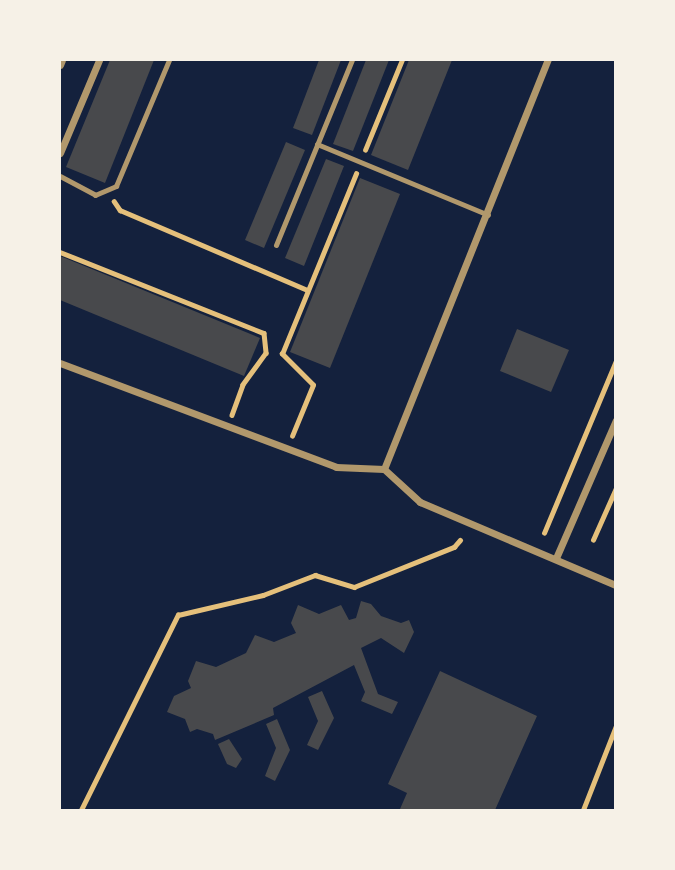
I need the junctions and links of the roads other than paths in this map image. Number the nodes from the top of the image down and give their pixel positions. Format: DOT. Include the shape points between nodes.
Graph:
graph roads {
  1 [pos="62,60"];
  2 [pos="99,60"];
  3 [pos="169,60"];
  4 [pos="352,60"];
  5 [pos="548,60"];
  6 [pos="60,65"];
  7 [pos="317,144"];
  8 [pos="60,153"];
  9 [pos="60,176"];
  10 [pos="488,215"];
  11 [pos="276,245"];
  12 [pos="60,363"];
  13 [pos="615,420"];
  14 [pos="384,469"];
  15 [pos="556,558"];
  16 [pos="615,585"];
  1 -- 6 [label="street"];
  2 -- 8 [label="street"];
  3 -- 9 [label="lane" via="116,186 95,195"];
  4 -- 7 [label="lane"];
  5 -- 10 [label="street"];
  7 -- 10 [label="lane"];
  7 -- 11 [label="lane"];
  10 -- 14 [label="street"];
  12 -- 14 [label="street" via="336,467"];
  13 -- 15 [label="street"];
  14 -- 15 [label="street" via="420,502"];
  15 -- 16 [label="street"];
}
